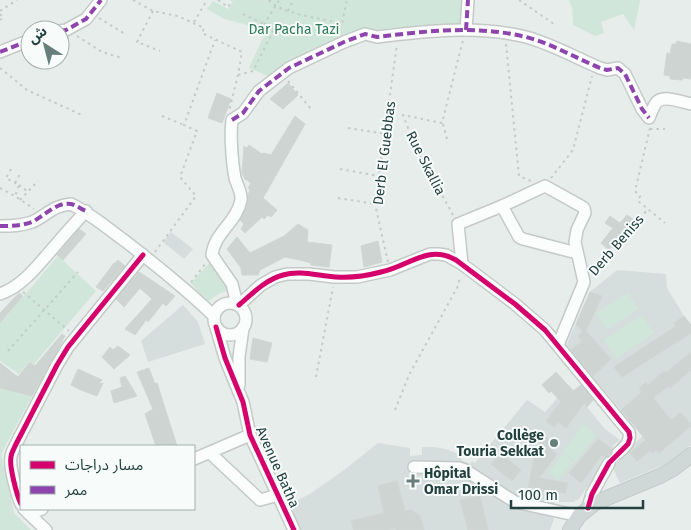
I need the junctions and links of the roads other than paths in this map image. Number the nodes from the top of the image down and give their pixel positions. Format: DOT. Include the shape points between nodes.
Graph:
graph roads {
  1 [pos="101,0"];
  2 [pos="468,0"];
  3 [pos="70,27"];
  4 [pos="466,30"];
  5 [pos="20,44"];
  6 [pos="0,52"];
  7 [pos="691,104"];
  8 [pos="502,206"];
  9 [pos="86,211"];
  10 [pos="0,226"];
  11 [pos="577,252"];
  12 [pos="146,257"];
  13 [pos="462,264"];
  14 [pos="0,294"];
  15 [pos="238,304"];
  16 [pos="215,321"];
  17 [pos="243,328"];
  18 [pos="558,345"];
  19 [pos="239,390"];
  20 [pos="250,436"];
  21 [pos="210,452"];
  22 [pos="618,453"];
  23 [pos="691,455"];
  24 [pos="195,458"];
  25 [pos="609,463"];
  26 [pos="414,467"];
  27 [pos="278,495"];
  28 [pos="20,499"];
  29 [pos="26,510"];
  30 [pos="584,512"];
  31 [pos="46,530"];
  32 [pos="294,530"];
  33 [pos="570,530"];
  1 -- 3 [label="street" via="86,19"];
  2 -- 4 [label="street"];
  4 -- 7 [label="street" via="505,33 538,42 607,70 618,68 625,74 649,123 656,102 660,100"];
  4 -- 15 [label="street" via="377,37 365,34 344,42 289,68 259,91 243,113 232,120 235,176 241,201 234,217 216,241 212,255 232,284"];
  5 -- 6 [label="street"];
  8 -- 11 [label="street" via="519,237"];
  8 -- 11 [label="street" via="545,186 584,208 575,236"];
  8 -- 13 [label="street" via="458,224"];
  9 -- 10 [label="street" via="63,204 32,222"];
  9 -- 12 [label="street"];
  9 -- 14 [label="street" via="30,273"];
  11 -- 18 [label="street" via="584,282"];
  12 -- 16 [label="street"];
  12 -- 28 [label="street" via="76,336 57,366 12,453 11,463"];
  13 -- 15 [label="street" via="446,255 433,254 390,270 357,277 281,275 261,285"];
  13 -- 18 [label="street" via="515,304"];
  15 -- 16 [label="street" via="229,302 221,305 217,308"];
  15 -- 17 [label="street" via="245,311"];
  16 -- 17 [label="street" via="220,332 229,335"];
  16 -- 19 [label="street, Avenue Batha" via="225,358"];
  17 -- 19 [label="street, Avenue Batha"];
  18 -- 22 [label="street" via="629,432 628,444"];
  19 -- 20 [label="street, Avenue Batha"];
  20 -- 21 [label="street"];
  20 -- 27 [label="street, Avenue Batha"];
  21 -- 24 [label="street"];
  21 -- 27 [label="street" via="259,499"];
  23 -- 30 [label="main road" via="667,472 601,500"];
  25 -- 30 [label="street"];
  26 -- 30 [label="street" via="460,468 515,502"];
  27 -- 32 [label="street, Avenue Batha"];
  29 -- 31 [label="street"];
  30 -- 33 [label="main road"];
}
